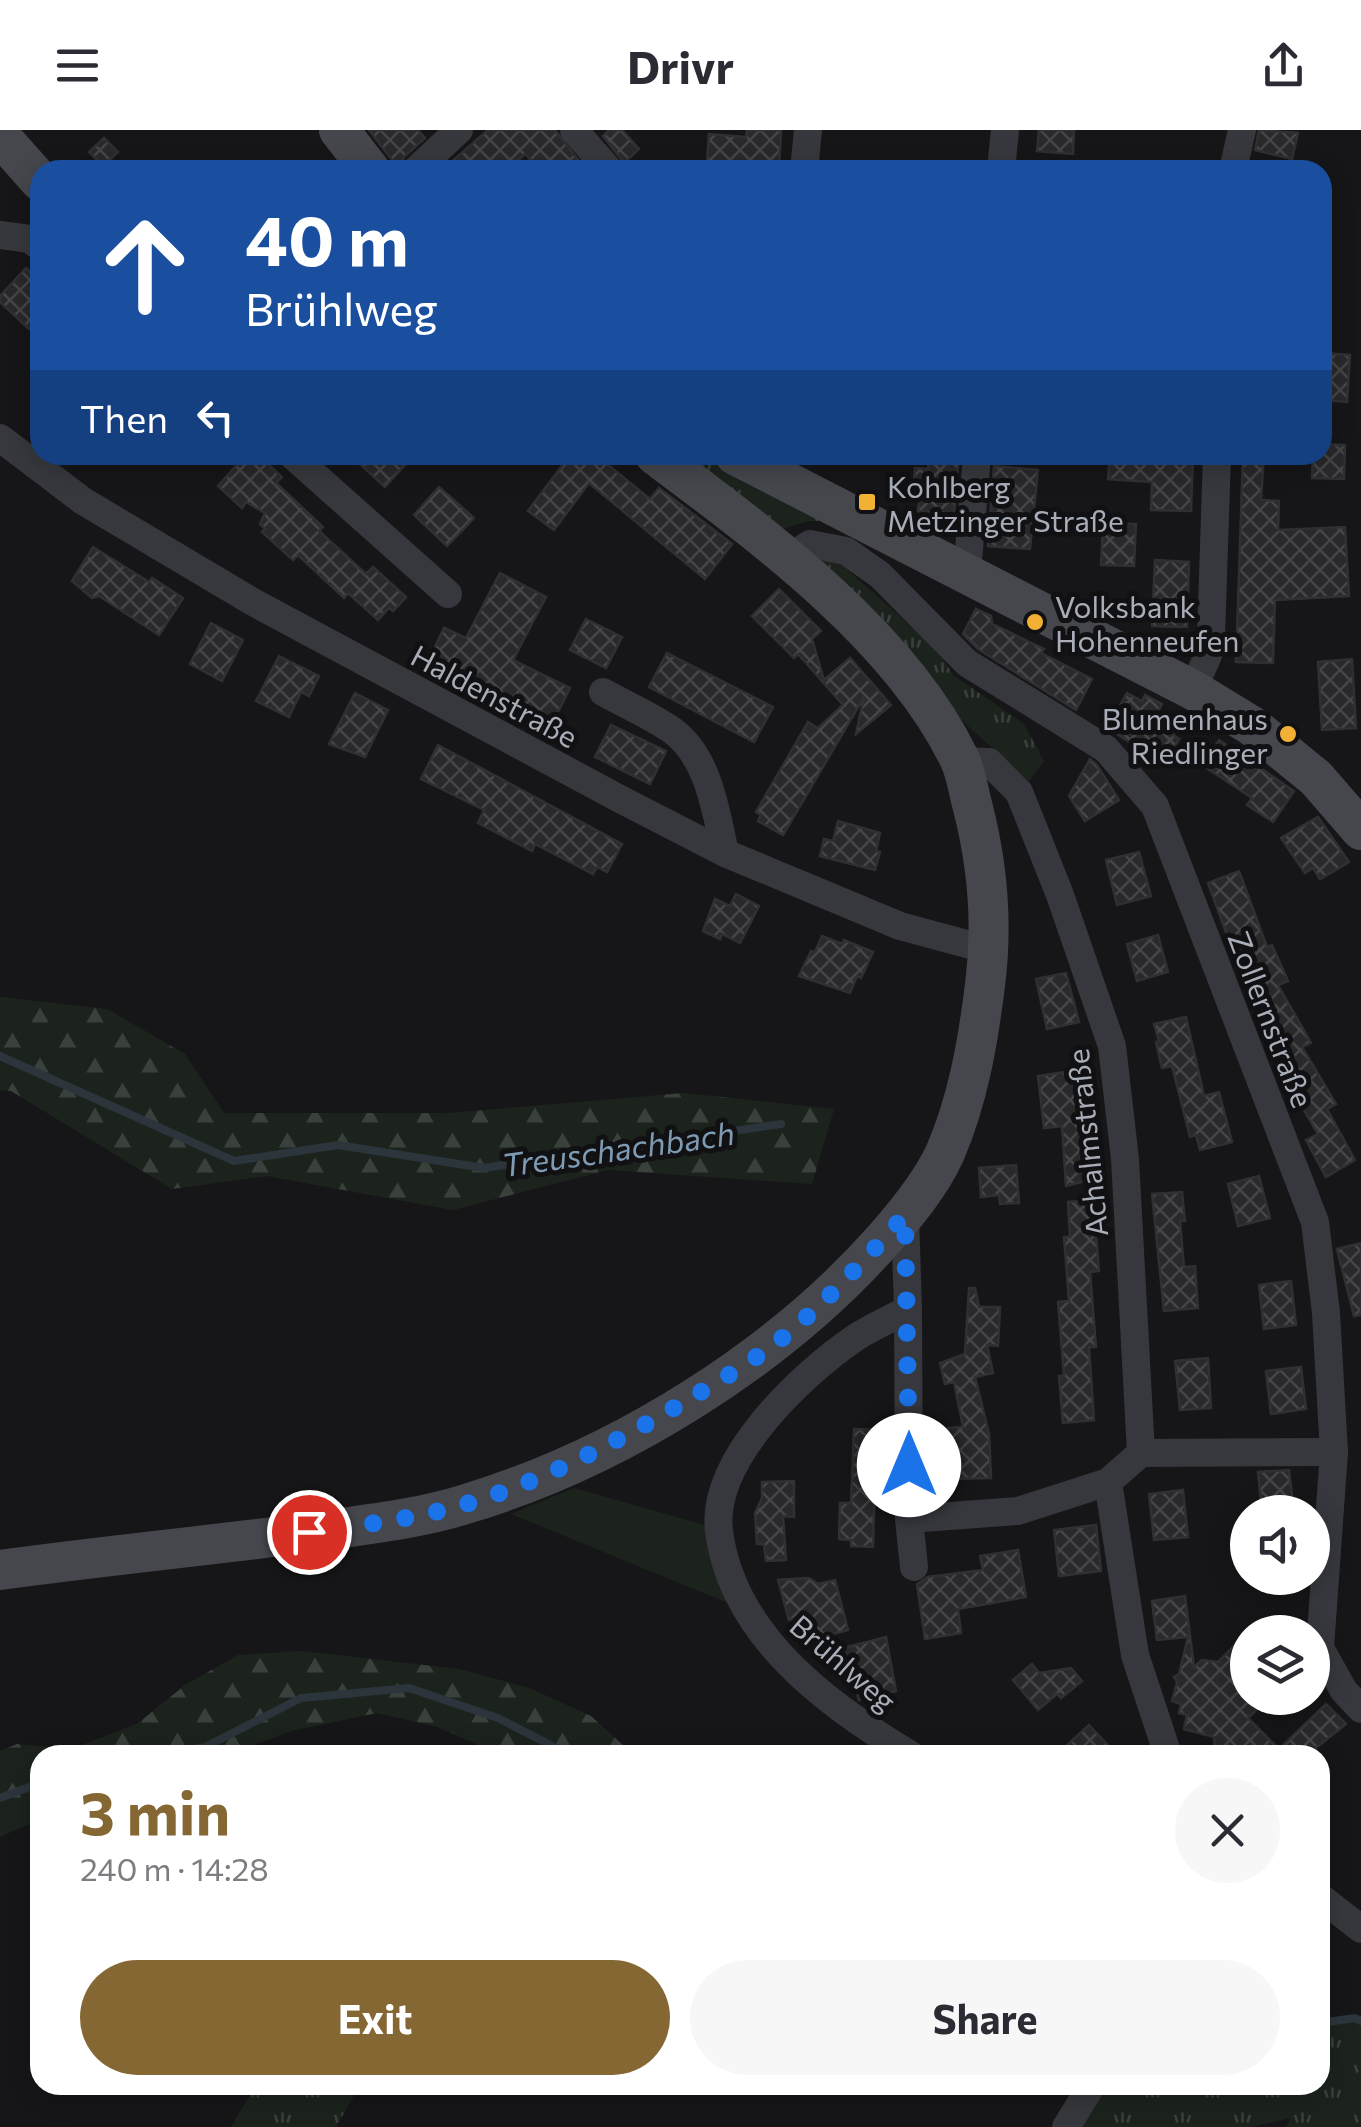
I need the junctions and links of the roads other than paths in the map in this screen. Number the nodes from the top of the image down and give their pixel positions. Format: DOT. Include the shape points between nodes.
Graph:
graph roads {
  1 [pos="339,130"];
  2 [pos="459,130"];
  3 [pos="574,130"];
  4 [pos="808,130"];
  5 [pos="1005,130"];
  6 [pos="1242,130"];
  7 [pos="0,136"];
  8 [pos="362,160"];
  9 [pos="427,160"];
  10 [pos="600,160"];
  11 [pos="805,160"];
  12 [pos="1002,160"];
  13 [pos="1235,160"];
  14 [pos="30,169"];
  15 [pos="0,234"];
  16 [pos="30,239"];
  17 [pos="0,438"];
  18 [pos="30,461"];
  19 [pos="36,465"];
  20 [pos="303,465"];
  21 [pos="668,465"];
  22 [pos="766,465"];
  23 [pos="977,465"];
  24 [pos="1217,465"];
  25 [pos="788,558"];
  26 [pos="968,573"];
  27 [pos="448,594"];
  28 [pos="1193,690"];
  29 [pos="604,692"];
  30 [pos="961,761"];
  31 [pos="1361,830"];
  32 [pos="725,853"];
  33 [pos="990,950"];
  34 [pos="905,1215"];
  35 [pos="908,1309"];
  36 [pos="1334,1452"];
  37 [pos="1141,1453"];
  38 [pos="1108,1482"];
  39 [pos="909,1519"];
  40 [pos="914,1567"];
  41 [pos="0,1570"];
  42 [pos="1361,1709"];
  43 [pos="893,1745"];
  44 [pos="1165,1745"];
  45 [pos="1330,1905"];
  46 [pos="1361,1929"];
  47 [pos="1086,2095"];
  48 [pos="1066,2127"];
  1 -- 8 [label="street"];
  2 -- 9 [label="street"];
  3 -- 10 [label="street"];
  4 -- 11 [label="street"];
  5 -- 12 [label="street"];
  6 -- 13 [label="street"];
  7 -- 14 [label="street"];
  15 -- 16 [label="street"];
  17 -- 18 [label="street, Haldenstraße"];
  19 -- 32 [label="street, Haldenstraße" via="83,501 253,602"];
  20 -- 27 [label="street"];
  21 -- 25 [label="street"];
  22 -- 26 [label="street"];
  23 -- 26 [label="street"];
  24 -- 28 [label="street" via="1212,637"];
  25 -- 30 [label="street" via="884,651"];
  25 -- 36 [label="street, Zollernstraße" via="810,544 846,552 880,575 967,664 1106,749 1154,806 1315,1222"];
  26 -- 28 [label="street"];
  28 -- 31 [label="street" via="1252,726 1316,778"];
  29 -- 32 [label="street" via="676,733 694,754 712,794"];
  30 -- 33 [label="street" via="990,890"];
  30 -- 37 [label="street, Achalmstraße" via="989,762 1018,792 1112,1046"];
  32 -- 33 [label="street, Haldenstraße" via="900,926"];
  33 -- 34 [label="street" via="966,1094 944,1156"];
  34 -- 35 [label="street"];
  34 -- 41 [label="street" via="789,1332 622,1439 545,1475 465,1504 379,1523"];
  35 -- 39 [label="street"];
  35 -- 43 [label="street, Brühlweg" via="856,1338 776,1408 733,1468 719,1529 730,1576 753,1622 823,1694"];
  36 -- 37 [label="street"];
  36 -- 42 [label="street, Zollernstraße" via="1320,1648"];
  37 -- 38 [label="street"];
  38 -- 39 [label="street" via="1018,1511"];
  38 -- 44 [label="street" via="1135,1656"];
  39 -- 40 [label="street"];
  45 -- 46 [label="street"];
  47 -- 48 [label="street"];
}
